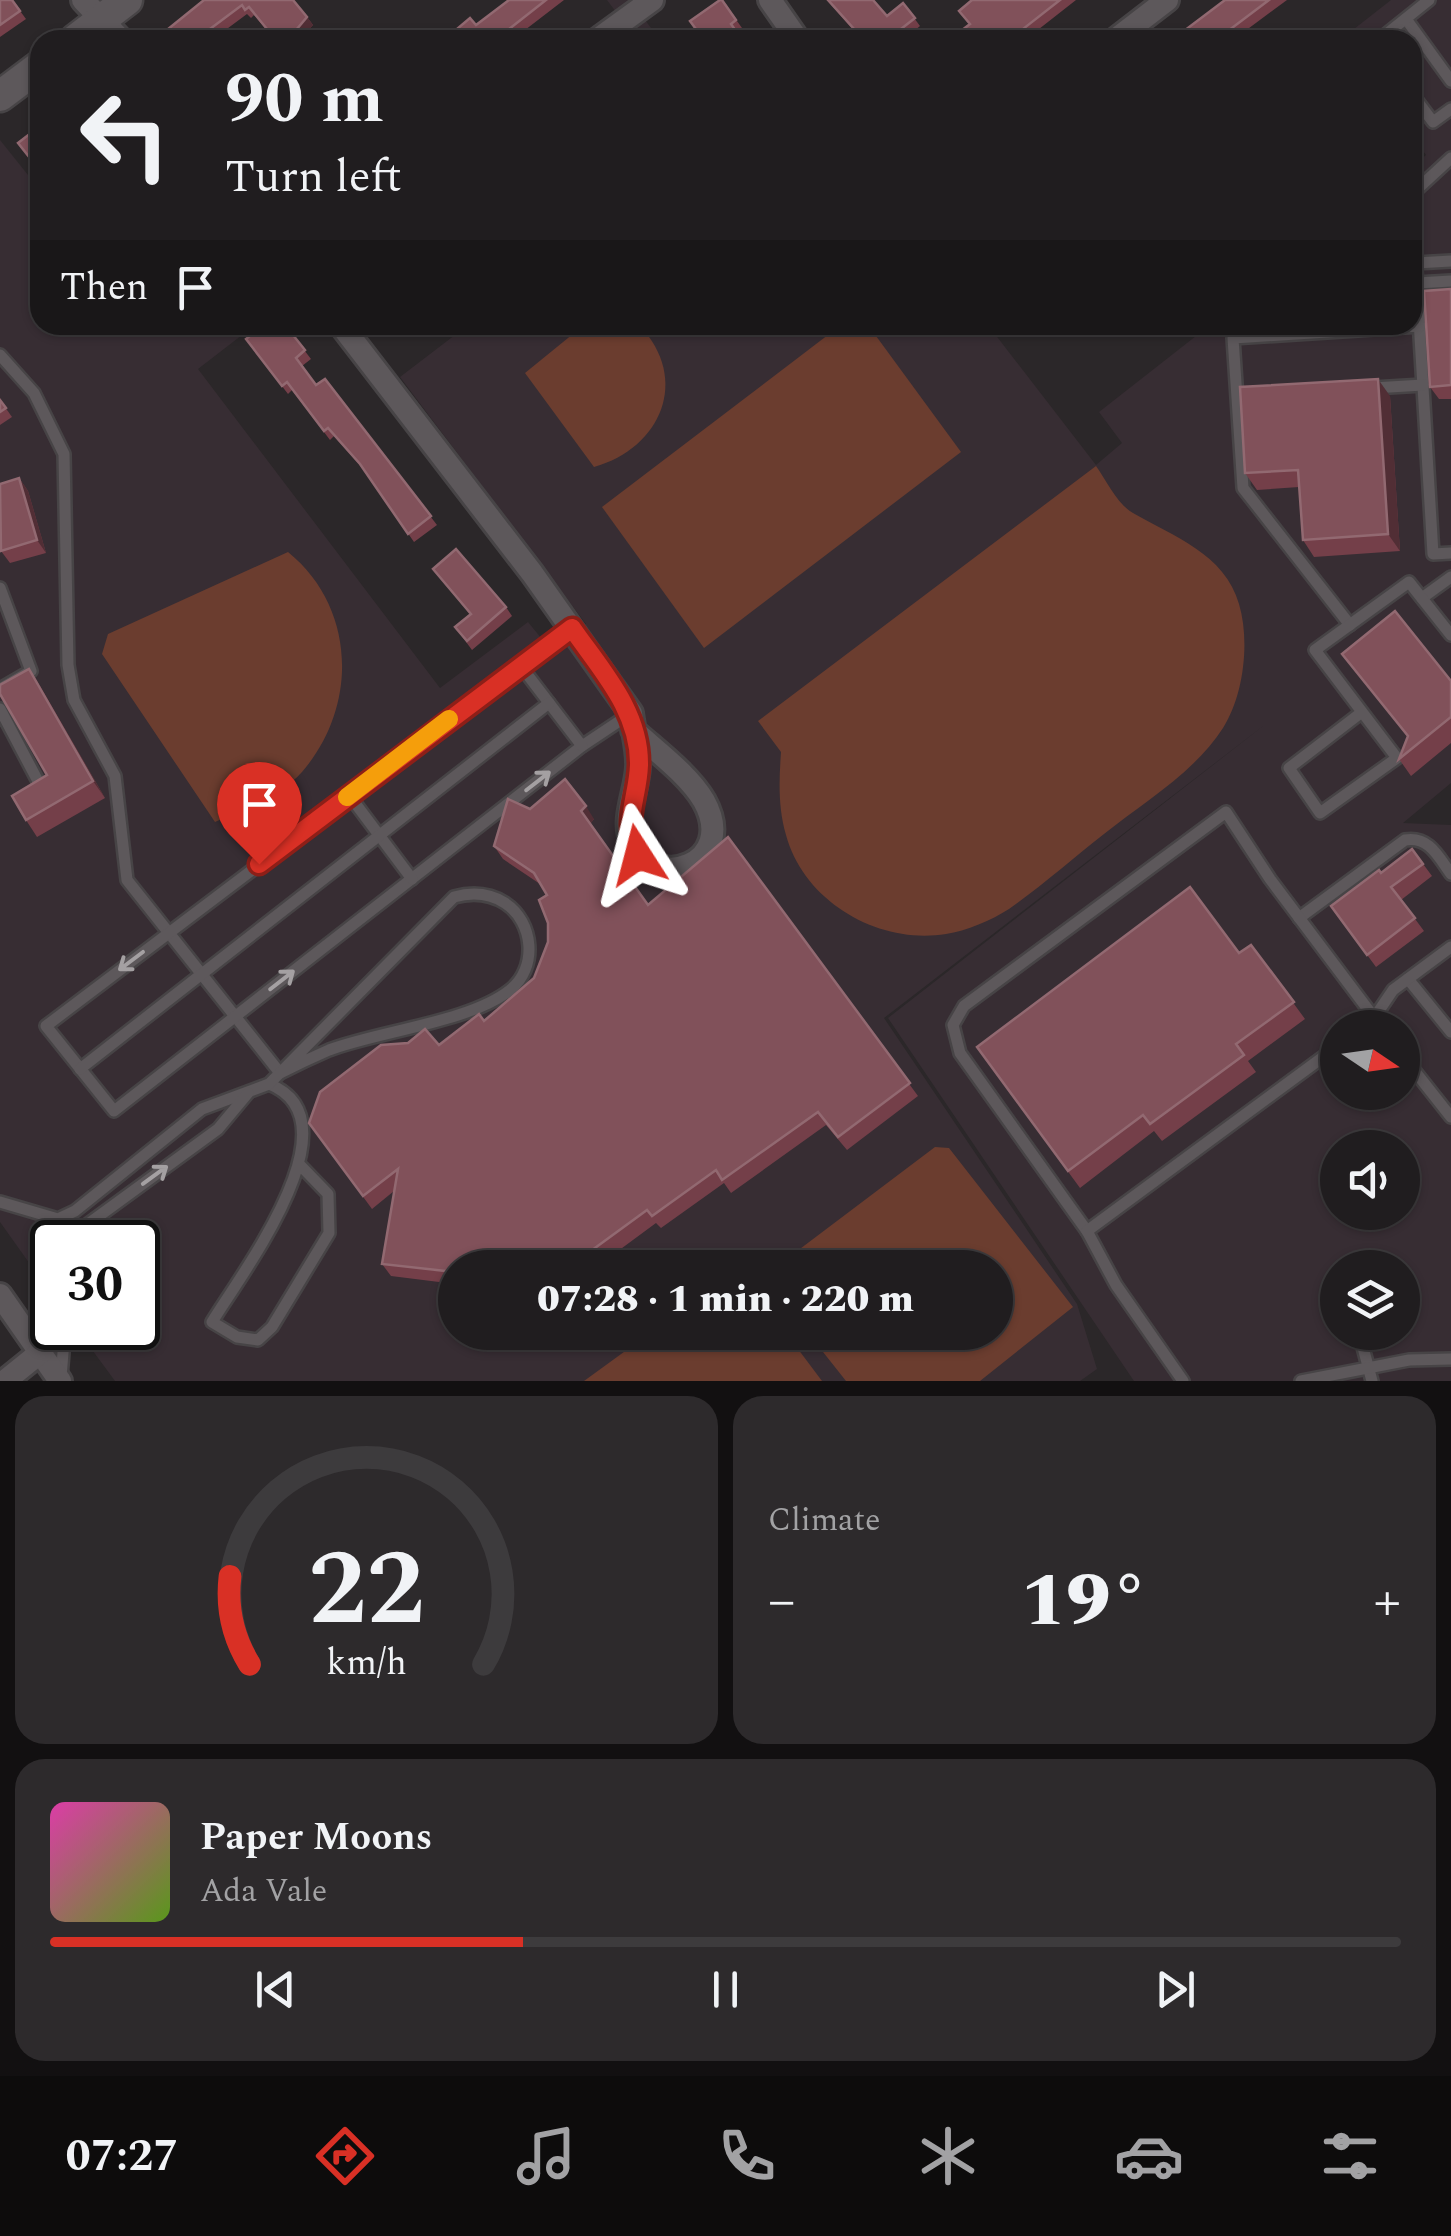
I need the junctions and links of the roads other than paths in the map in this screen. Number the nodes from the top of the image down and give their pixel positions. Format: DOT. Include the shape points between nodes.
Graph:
graph roads {
  1 [pos="652,0"];
  2 [pos="770,0"];
  3 [pos="1167,0"];
  4 [pos="1429,0"];
  5 [pos="109,15"];
  6 [pos="1406,18"];
  7 [pos="88,30"];
  8 [pos="611,30"];
  9 [pos="791,30"];
  10 [pos="1129,30"];
  11 [pos="1391,30"];
  12 [pos="1415,30"];
  13 [pos="1422,40"];
  14 [pos="30,74"];
  15 [pos="1451,81"];
  16 [pos="0,96"];
  17 [pos="1422,107"];
  18 [pos="1451,109"];
  19 [pos="1451,158"];
  20 [pos="1422,185"];
  21 [pos="1451,261"];
  22 [pos="1422,263"];
  23 [pos="1451,281"];
  24 [pos="1422,283"];
  25 [pos="350,335"];
  26 [pos="1280,335"];
  27 [pos="1420,335"];
  28 [pos="0,355"];
  29 [pos="1423,385"];
  30 [pos="1349,389"];
  31 [pos="1256,394"];
  32 [pos="1237,396"];
  33 [pos="1451,554"];
  34 [pos="1451,577"];
  35 [pos="0,588"];
  36 [pos="1422,598"];
  37 [pos="1350,625"];
  38 [pos="572,628"];
  39 [pos="1451,635"];
  40 [pos="520,665"];
  41 [pos="0,689"];
  42 [pos="549,703"];
  43 [pos="0,709"];
  44 [pos="1362,712"];
  45 [pos="632,722"];
  46 [pos="582,746"];
  47 [pos="40,785"];
  48 [pos="349,795"];
  49 [pos="378,836"];
  50 [pos="1451,874"];
  51 [pos="412,879"];
  52 [pos="1299,918"];
  53 [pos="169,932"];
  54 [pos="1451,947"];
  55 [pos="202,974"];
  56 [pos="1408,979"];
  57 [pos="1368,1010"];
  58 [pos="1384,1010"];
  59 [pos="236,1016"];
  60 [pos="1451,1032"];
  61 [pos="1320,1059"];
  62 [pos="80,1068"];
  63 [pos="280,1073"];
  64 [pos="1420,1078"];
  65 [pos="269,1084"];
  66 [pos="250,1090"];
  67 [pos="1451,1117"];
  68 [pos="299,1164"];
  69 [pos="0,1202"];
  70 [pos="75,1211"];
  71 [pos="84,1220"];
  72 [pos="93,1220"];
  73 [pos="1087,1231"];
  74 [pos="0,1295"];
  75 [pos="63,1350"];
  76 [pos="1364,1350"];
  77 [pos="41,1352"];
  78 [pos="1451,1359"];
  79 [pos="1370,1366"];
  80 [pos="5,1381"];
  81 [pos="61,1381"];
  82 [pos="1183,1381"];
  83 [pos="1301,1381"];
  84 [pos="1372,1381"];
  1 -- 8 [label="street"];
  2 -- 9 [label="street"];
  3 -- 10 [label="street"];
  4 -- 6 [label="lane"];
  5 -- 7 [label="street"];
  6 -- 11 [label="lane"];
  6 -- 12 [label="lane"];
  13 -- 15 [label="lane"];
  14 -- 16 [label="street"];
  17 -- 18 [label="lane" via="1433,122"];
  19 -- 20 [label="lane"];
  21 -- 22 [label="lane"];
  23 -- 24 [label="lane"];
  25 -- 38 [label="street"];
  26 -- 32 [label="lane" via="1233,338"];
  27 -- 29 [label="lane"];
  28 -- 53 [label="lane" via="34,393 64,454 74,700 116,776 127,880"];
  29 -- 30 [label="lane"];
  29 -- 33 [label="lane" via="1433,554"];
  31 -- 32 [label="lane"];
  32 -- 37 [label="lane" via="1242,488"];
  34 -- 36 [label="lane"];
  35 -- 41 [label="lane" via="32,671"];
  36 -- 37 [label="lane" via="1409,582"];
  36 -- 39 [label="lane"];
  37 -- 44 [label="lane" via="1315,650"];
  38 -- 40 [label="lane"];
  38 -- 45 [label="street"];
  40 -- 42 [label="lane"];
  40 -- 48 [label="lane"];
  42 -- 46 [label="lane"];
  42 -- 49 [label="lane"];
  43 -- 47 [label="lane"];
  44 -- 44 [label="lane" via="1396,758 1320,813 1288,768"];
  45 -- 45 [label="street" via="639,764 630,838 638,855 685,870 704,857 714,829 703,799"];
  45 -- 46 [label="lane"];
  51 -- 46 [label="lane, one-way"];
  48 -- 49 [label="lane"];
  48 -- 53 [label="lane"];
  49 -- 51 [label="lane"];
  49 -- 55 [label="lane"];
  50 -- 52 [label="lane" via="1432,847 1411,838"];
  59 -- 51 [label="lane, one-way"];
  52 -- 57 [label="lane"];
  52 -- 73 [label="lane" via="1226,812 964,1006 953,1025 960,1052"];
  53 -- 55 [label="lane"];
  53 -- 62 [label="lane, one-way" via="46,1026"];
  54 -- 56 [label="lane"];
  55 -- 59 [label="lane"];
  55 -- 62 [label="lane"];
  56 -- 58 [label="lane" via="1392,990"];
  56 -- 60 [label="lane"];
  59 -- 62 [label="lane" via="114,1111"];
  59 -- 63 [label="lane"];
  61 -- 73 [label="lane"];
  63 -- 63 [label="lane" via="508,992 528,963 520,918 491,896 466,894 443,904"];
  63 -- 65 [label="lane"];
  64 -- 67 [label="lane"];
  65 -- 66 [label="lane"];
  65 -- 68 [label="lane" via="298,1108"];
  66 -- 70 [label="lane" via="202,1110"];
  72 -- 66 [label="lane, one-way" via="218,1129"];
  68 -- 68 [label="lane" via="286,1200 212,1322 237,1337 258,1340 272,1327 329,1234 328,1194"];
  69 -- 70 [label="lane" via="58,1219"];
  70 -- 71 [label="lane"];
  73 -- 82 [label="lane"];
  74 -- 77 [label="street"];
  75 -- 81 [label="lane"];
  76 -- 79 [label="lane"];
  77 -- 80 [label="street"];
  77 -- 81 [label="street"];
  78 -- 79 [label="lane"];
  79 -- 83 [label="lane"];
  79 -- 84 [label="lane"];
}
